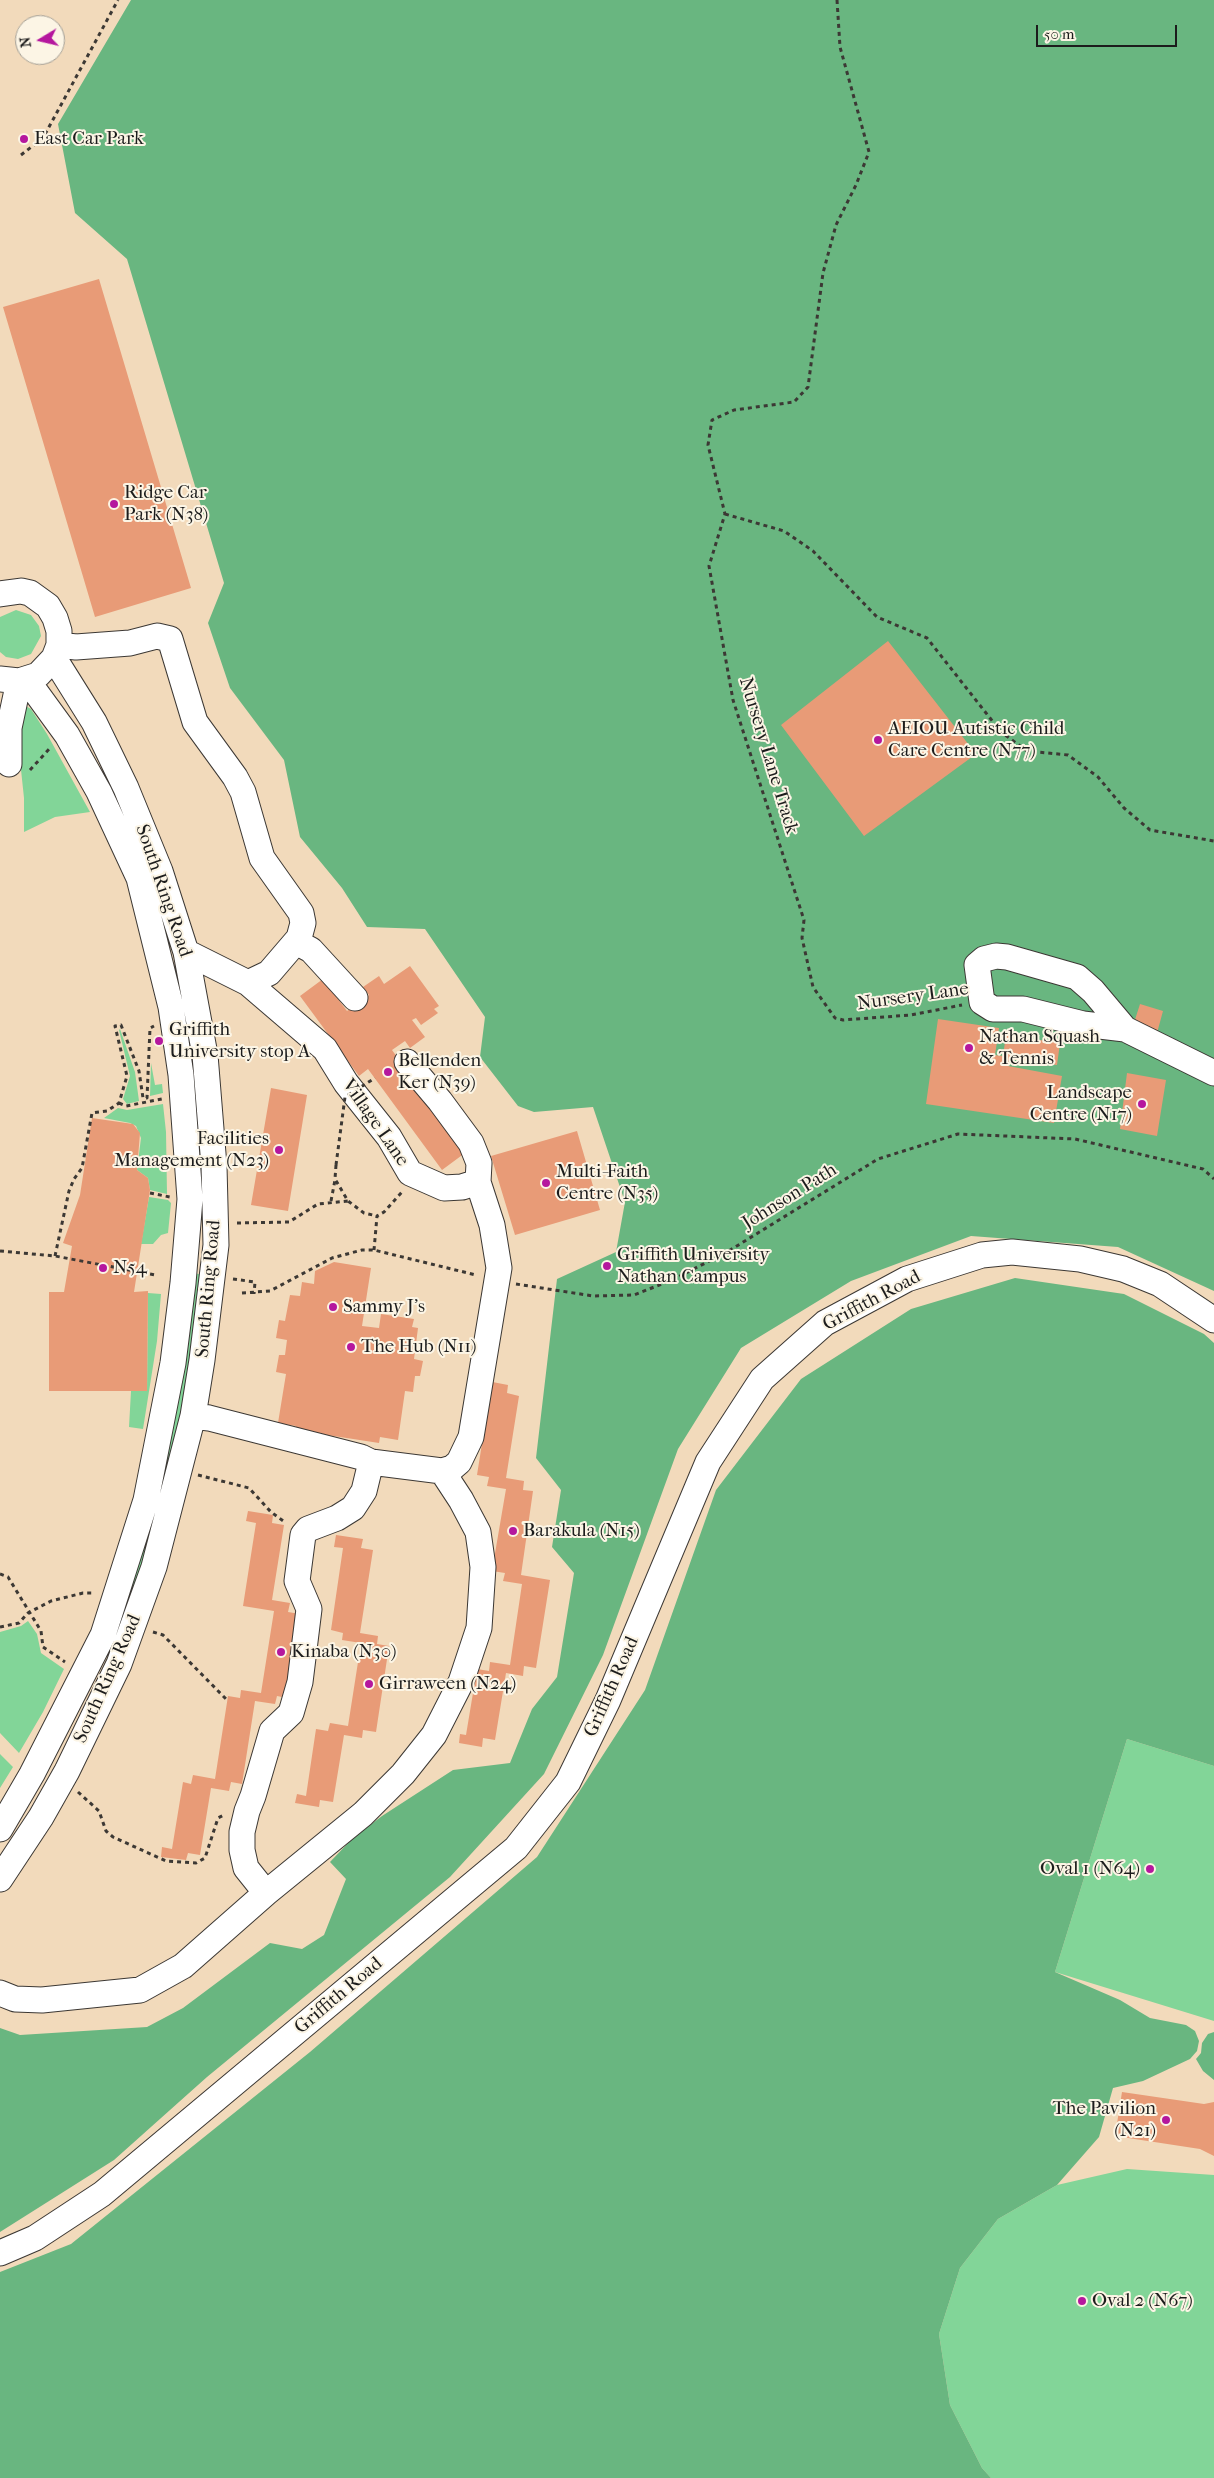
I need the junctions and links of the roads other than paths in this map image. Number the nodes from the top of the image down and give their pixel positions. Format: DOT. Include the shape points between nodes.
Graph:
graph roads {
  1 [pos="0,594"];
  2 [pos="56,652"];
  3 [pos="15,680"];
  4 [pos="0,722"];
  5 [pos="296,942"];
  6 [pos="186,952"];
  7 [pos="248,983"];
  8 [pos="355,998"];
  9 [pos="1125,1029"];
  10 [pos="407,1062"];
  11 [pos="1214,1072"];
  12 [pos="478,1182"];
  13 [pos="1214,1320"];
  14 [pos="193,1416"];
  15 [pos="370,1462"];
  16 [pos="442,1471"];
  17 [pos="0,1829"];
  18 [pos="0,1879"];
  19 [pos="266,1893"];
  20 [pos="0,1993"];
  21 [pos="0,2253"];
  1 -- 2 [label="street" via="30,593 48,606 60,631"];
  2 -- 3 [label="street" via="47,668"];
  2 -- 5 [label="street" via="76,647 130,643 157,636 170,639 195,722 235,777 243,792 262,858 301,913 303,923"];
  2 -- 6 [label="street, South Ring Road" via="126,788 160,871"];
  3 -- 4 [label="street" via="9,728 9,764"];
  3 -- 17 [label="street, South Ring Road" via="68,735 139,878 174,1022 190,1199 173,1363 146,1500 103,1636 35,1769"];
  5 -- 7 [label="street" via="269,973"];
  5 -- 8 [label="street" via="311,950"];
  6 -- 7 [label="street, Village Lane"];
  6 -- 14 [label="street, South Ring Road" via="205,1055 217,1239"];
  7 -- 12 [label="street, Village Lane" via="325,1050 346,1083 389,1137 410,1173 444,1188"];
  9 -- 9 [label="street" via="1083,1024 1023,1009 993,1008 982,1002 977,964 996,956 1007,957 1077,977"];
  9 -- 11 [label="street"];
  10 -- 12 [label="street" via="471,1143 479,1163"];
  12 -- 16 [label="street" via="492,1225 499,1268 471,1438 459,1462"];
  13 -- 21 [label="street, Griffith Road" via="1160,1284 1123,1269 1080,1259 1012,1252 982,1255 907,1279 825,1323 762,1379 708,1462 608,1700 568,1782 516,1848 102,2194 35,2238"];
  14 -- 15 [label="street"];
  14 -- 18 [label="street, South Ring Road" via="154,1567 119,1664 46,1810"];
  15 -- 16 [label="street"];
  15 -- 19 [label="street" via="364,1491 353,1508 308,1529 304,1535 297,1581 309,1609 300,1682 291,1713 272,1731 242,1832 246,1868"];
  16 -- 19 [label="street" via="478,1532 484,1567 479,1628 461,1682 434,1735 403,1774 363,1814"];
  19 -- 20 [label="street" via="183,1966 140,1990 42,2000 15,1999"];
}
